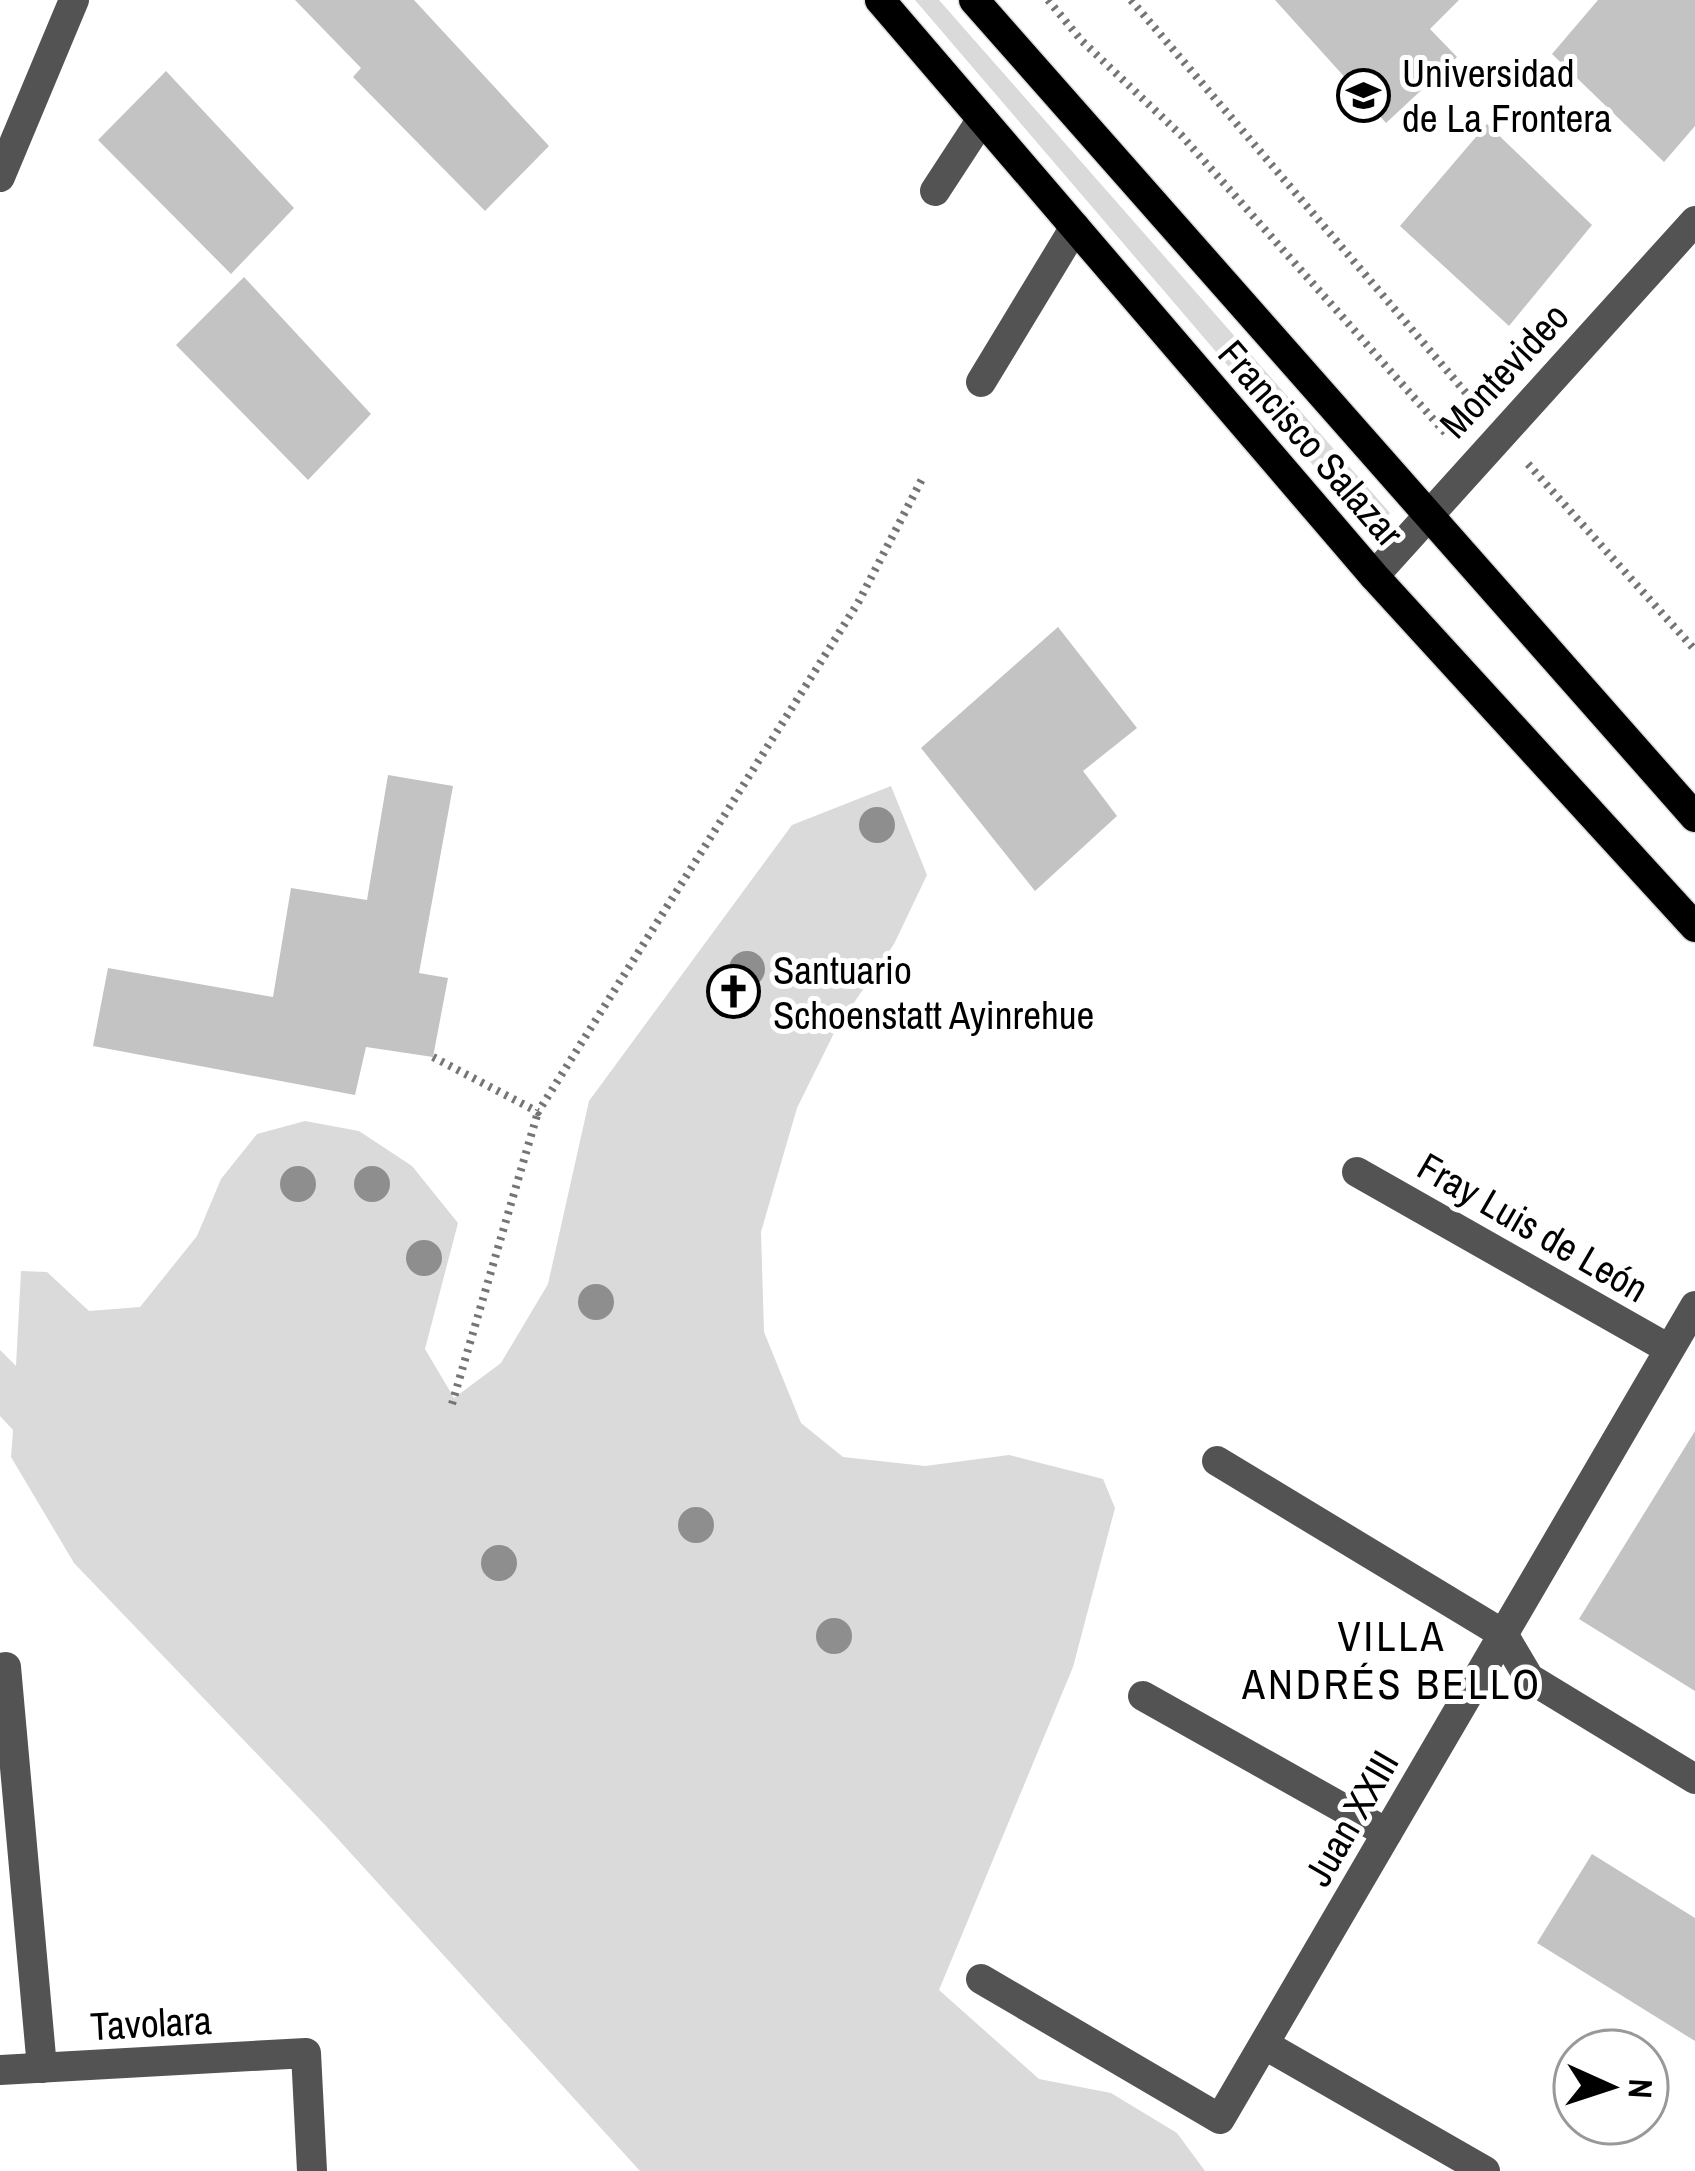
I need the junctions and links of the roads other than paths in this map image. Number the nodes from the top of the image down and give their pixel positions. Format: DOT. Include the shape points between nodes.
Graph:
graph roads {
  1 [pos="74,0"];
  2 [pos="880,0"];
  3 [pos="974,0"];
  4 [pos="982,119"];
  5 [pos="0,177"];
  6 [pos="934,191"];
  7 [pos="1695,220"];
  8 [pos="1075,227"];
  9 [pos="981,382"];
  10 [pos="1425,513"];
  11 [pos="1374,576"];
  12 [pos="1695,817"];
  13 [pos="1695,927"];
  14 [pos="1358,1172"];
  15 [pos="1695,1306"];
  16 [pos="1670,1349"];
  17 [pos="1217,1461"];
  18 [pos="1503,1634"];
  19 [pos="3,1668"];
  20 [pos="1143,1696"];
  21 [pos="1695,1779"];
  22 [pos="1387,1833"];
  23 [pos="981,1979"];
  24 [pos="1267,2045"];
  25 [pos="42,2068"];
  26 [pos="0,2070"];
  27 [pos="312,2171"];
  28 [pos="1485,2171"];
  1 -- 5 [label="street"];
  2 -- 4 [label="main road, Francisco Salazar"];
  3 -- 10 [label="main road, Francisco Salazar"];
  4 -- 6 [label="street"];
  4 -- 8 [label="main road, Francisco Salazar"];
  7 -- 10 [label="street, Montevideo"];
  8 -- 9 [label="street"];
  8 -- 11 [label="main road, Francisco Salazar"];
  10 -- 11 [label="street, Montevideo"];
  10 -- 12 [label="main road, Francisco Salazar"];
  11 -- 13 [label="main road, Francisco Salazar"];
  14 -- 16 [label="street, Fray Luis de León"];
  15 -- 16 [label="street, Juan XXIII"];
  16 -- 18 [label="street, Juan XXIII"];
  17 -- 18 [label="street"];
  18 -- 21 [label="street" via="1528,1678"];
  18 -- 22 [label="street, Juan XXIII"];
  19 -- 25 [label="street"];
  20 -- 22 [label="street"];
  22 -- 24 [label="street, Juan XXIII"];
  23 -- 24 [label="street, Juan XXIII" via="1220,2120"];
  24 -- 28 [label="street"];
  25 -- 26 [label="street, Tavolara"];
  25 -- 27 [label="street, Tavolara" via="305,2053"];
}
